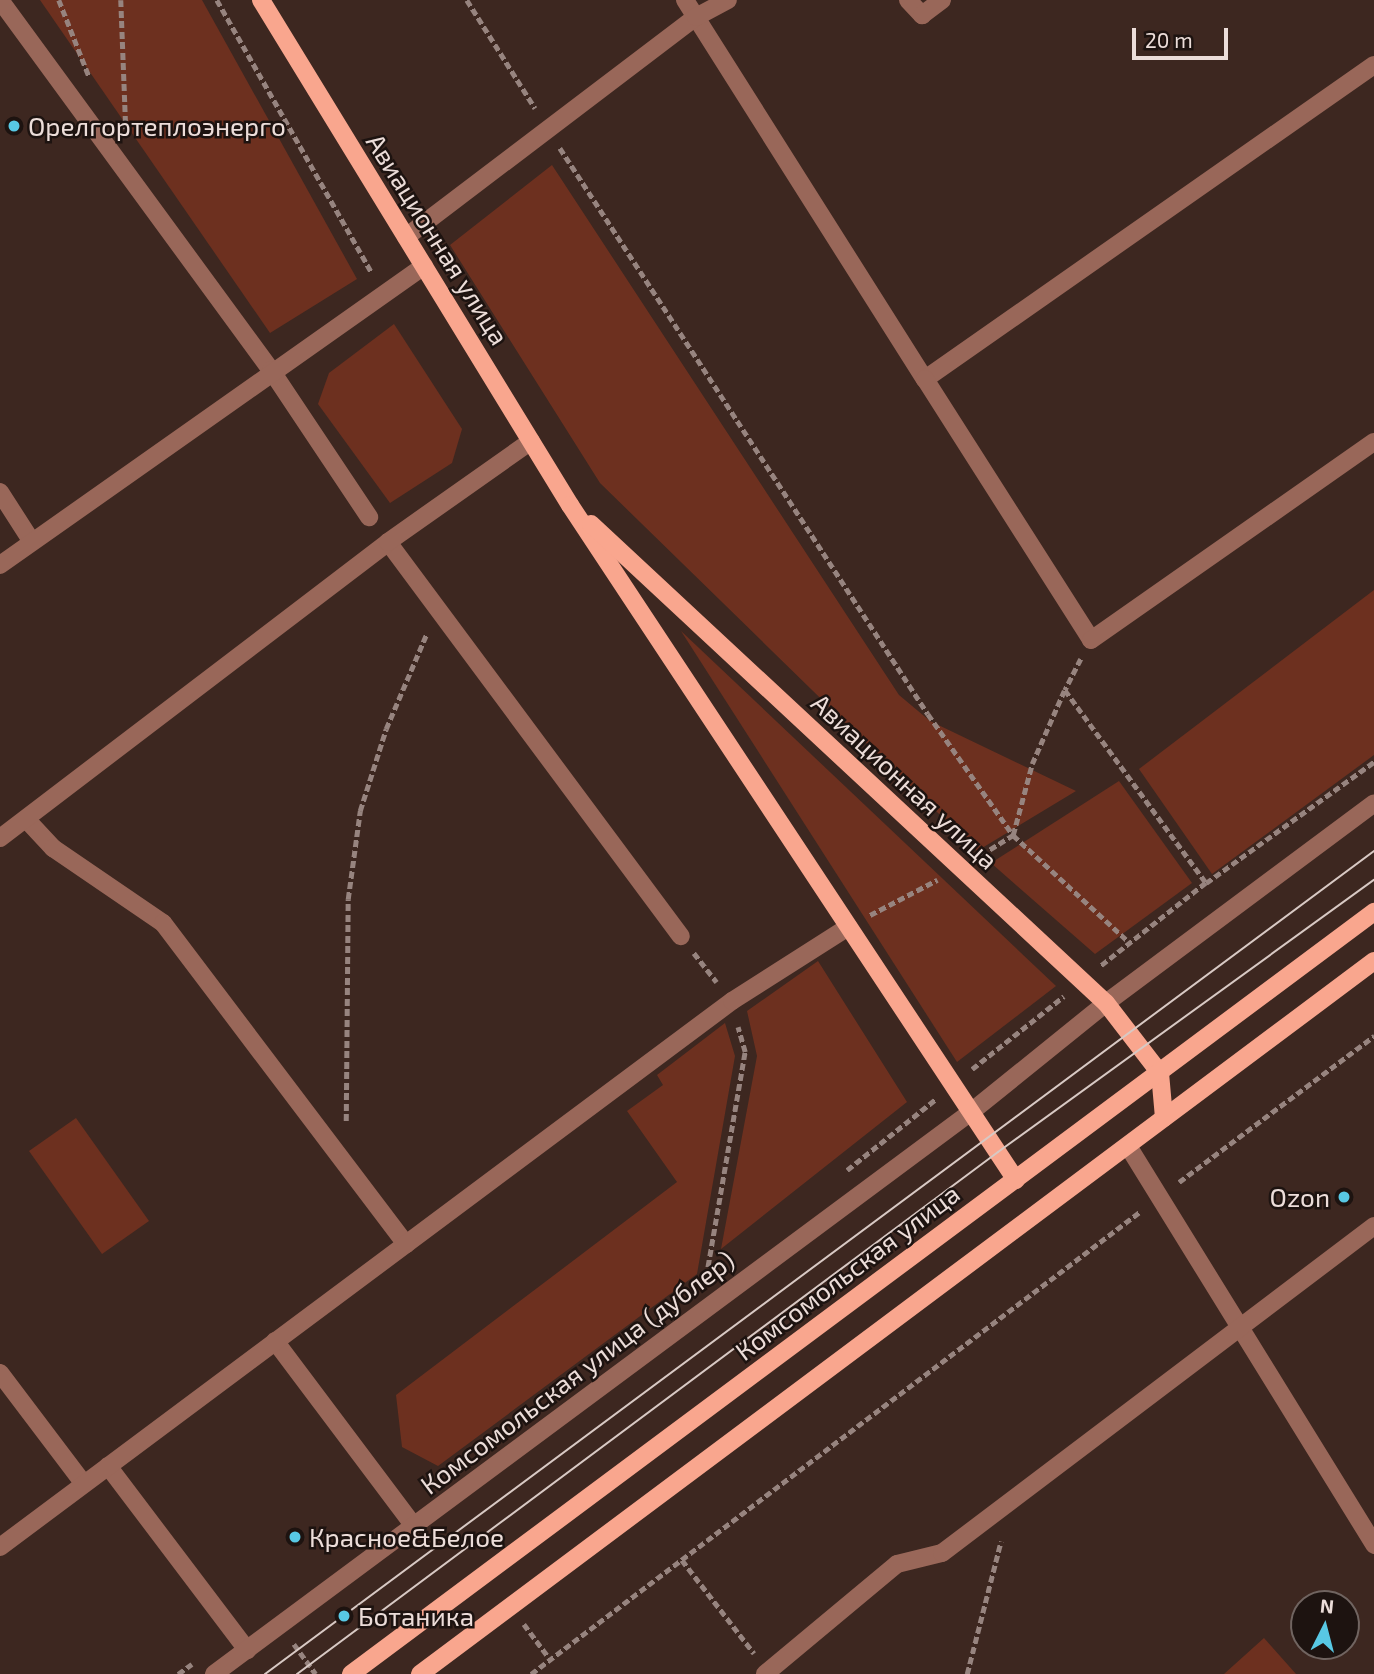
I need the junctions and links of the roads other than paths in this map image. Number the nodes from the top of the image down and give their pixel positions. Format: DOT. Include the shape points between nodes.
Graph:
graph roads {
  1 [pos="0,0"];
  2 [pos="261,0"];
  3 [pos="685,0"];
  4 [pos="729,0"];
  5 [pos="908,0"];
  6 [pos="942,0"];
  7 [pos="696,17"];
  8 [pos="1374,65"];
  9 [pos="406,237"];
  10 [pos="424,266"];
  11 [pos="271,370"];
  12 [pos="925,379"];
  13 [pos="531,441"];
  14 [pos="1374,442"];
  15 [pos="0,492"];
  16 [pos="570,505"];
  17 [pos="369,517"];
  18 [pos="32,542"];
  19 [pos="388,542"];
  20 [pos="0,565"];
  21 [pos="1374,803"];
  22 [pos="26,819"];
  23 [pos="0,838"];
  24 [pos="1374,912"];
  25 [pos="848,927"];
  26 [pos="681,936"];
  27 [pos="1374,961"];
  28 [pos="1106,1003"];
  29 [pos="1160,1073"];
  30 [pos="971,1112"];
  31 [pos="1164,1118"];
  32 [pos="1128,1146"];
  33 [pos="1016,1180"];
  34 [pos="1374,1226"];
  35 [pos="406,1244"];
  36 [pos="1240,1326"];
  37 [pos="275,1341"];
  38 [pos="0,1373"];
  39 [pos="108,1466"];
  40 [pos="84,1485"];
  41 [pos="414,1526"];
  42 [pos="1374,1545"];
  43 [pos="0,1547"];
  44 [pos="247,1650"];
  45 [pos="766,1672"];
  46 [pos="214,1674"];
  47 [pos="351,1674"];
  48 [pos="420,1674"];
  1 -- 11 [label="street"];
  2 -- 9 [label="main road, Авиационная улица"];
  3 -- 7 [label="street"];
  4 -- 7 [label="street"];
  5 -- 6 [label="street" via="922,15"];
  7 -- 9 [label="street"];
  7 -- 12 [label="street"];
  8 -- 12 [label="street"];
  9 -- 10 [label="main road, Авиационная улица"];
  10 -- 11 [label="street"];
  10 -- 13 [label="main road, Авиационная улица"];
  11 -- 17 [label="street"];
  11 -- 18 [label="street"];
  12 -- 14 [label="street" via="1091,640"];
  13 -- 16 [label="main road, Авиационная улица"];
  13 -- 19 [label="street"];
  15 -- 18 [label="street"];
  16 -- 25 [label="main road, Авиационная улица"];
  16 -- 28 [label="main road, Авиационная улица"];
  18 -- 20 [label="street"];
  19 -- 22 [label="street"];
  19 -- 26 [label="street"];
  21 -- 28 [label="street, Комсомольская улица (дублер)"];
  22 -- 23 [label="street"];
  22 -- 35 [label="street" via="53,848 163,923"];
  24 -- 29 [label="main road, Комсомольская улица"];
  25 -- 30 [label="main road, Авиационная улица"];
  25 -- 35 [label="street" via="732,1001"];
  27 -- 31 [label="main road"];
  28 -- 29 [label="main road, Авиационная улица"];
  28 -- 30 [label="street, Комсомольская улица (дублер)"];
  29 -- 31 [label="main road"];
  29 -- 33 [label="main road, Комсомольская улица"];
  30 -- 33 [label="main road, Авиационная улица"];
  30 -- 41 [label="street, Комсомольская улица (дублер)"];
  31 -- 32 [label="main road"];
  32 -- 36 [label="street"];
  32 -- 48 [label="main road"];
  33 -- 47 [label="main road, Комсомольская улица"];
  34 -- 36 [label="street"];
  35 -- 37 [label="street"];
  36 -- 42 [label="street"];
  36 -- 45 [label="street" via="942,1553 897,1564"];
  37 -- 39 [label="street"];
  37 -- 41 [label="street"];
  38 -- 40 [label="street"];
  39 -- 40 [label="street"];
  39 -- 44 [label="street"];
  40 -- 43 [label="street"];
  41 -- 44 [label="street, Комсомольская улица (дублер)"];
  44 -- 46 [label="street, Комсомольская улица (дублер)"];
}
